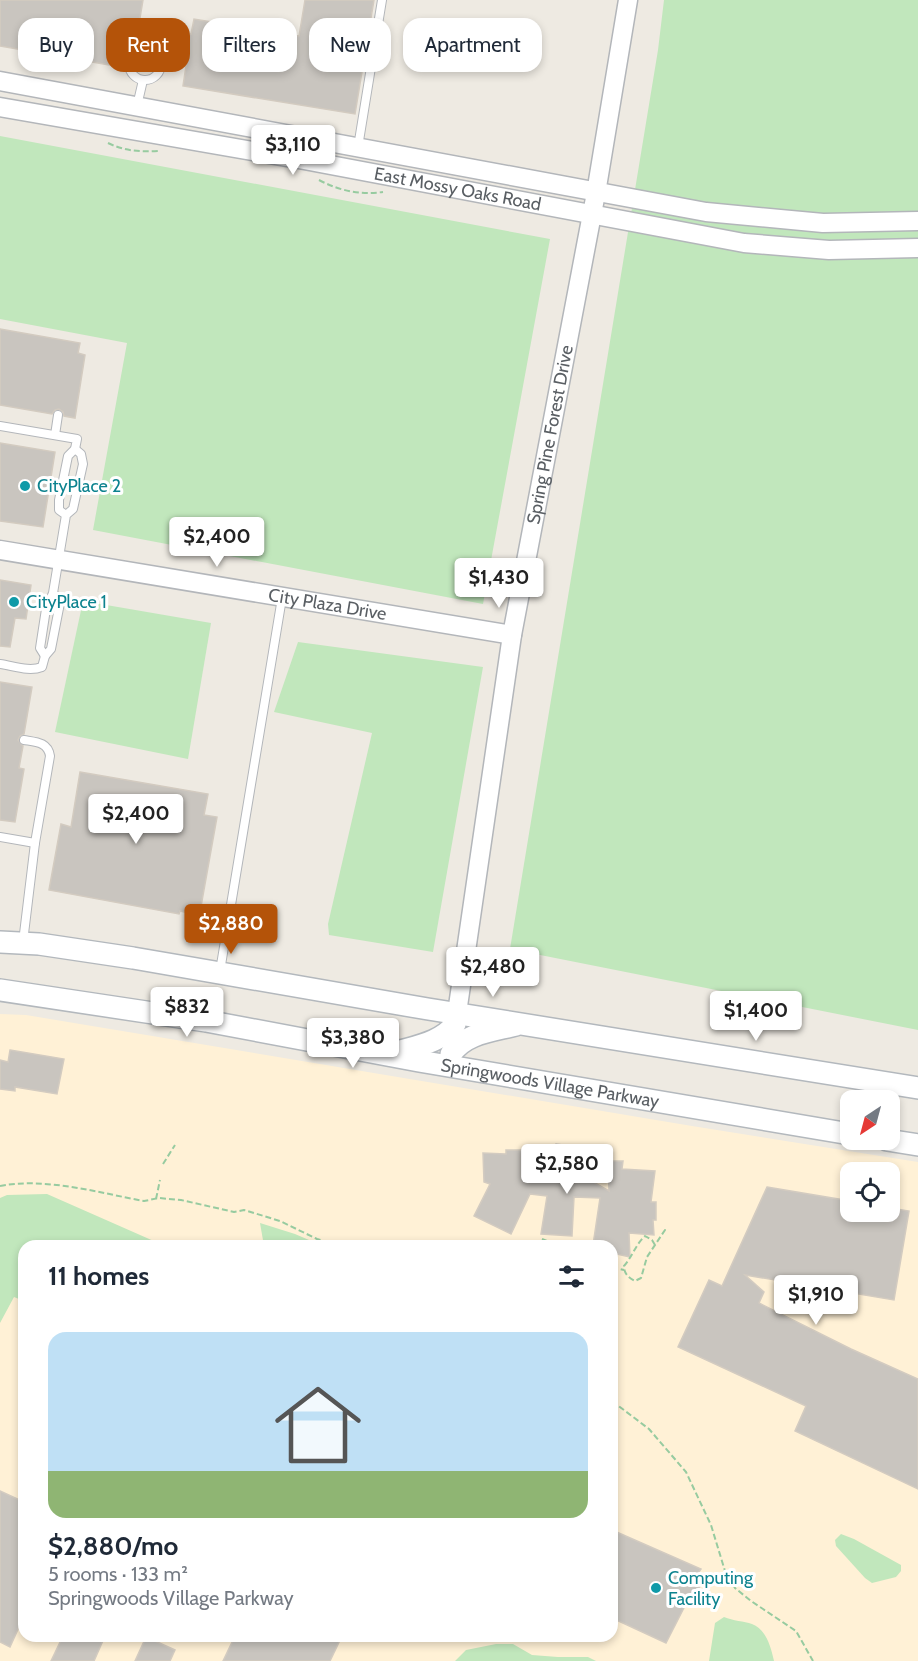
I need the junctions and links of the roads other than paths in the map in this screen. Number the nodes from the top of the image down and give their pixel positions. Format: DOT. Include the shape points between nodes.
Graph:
graph roads {
  1 [pos="382,0"];
  2 [pos="628,0"];
  3 [pos="143,80"];
  4 [pos="0,81"];
  5 [pos="137,106"];
  6 [pos="0,107"];
  7 [pos="133,131"];
  8 [pos="358,147"];
  9 [pos="355,170"];
  10 [pos="596,193"];
  11 [pos="592,213"];
  12 [pos="917,221"];
  13 [pos="918,249"];
  14 [pos="58,415"];
  15 [pos="0,426"];
  16 [pos="55,435"];
  17 [pos="75,449"];
  18 [pos="66,515"];
  19 [pos="0,549"];
  20 [pos="58,559"];
  21 [pos="53,593"];
  22 [pos="282,597"];
  23 [pos="512,635"];
  24 [pos="45,656"];
  25 [pos="0,664"];
  26 [pos="24,740"];
  27 [pos="0,837"];
  28 [pos="35,843"];
  29 [pos="0,942"];
  30 [pos="22,943"];
  31 [pos="220,973"];
  32 [pos="0,990"];
  33 [pos="456,1019"];
  34 [pos="523,1023"];
  35 [pos="451,1054"];
  36 [pos="387,1055"];
  37 [pos="918,1089"];
  38 [pos="840,1132"];
  39 [pos="900,1142"];
  40 [pos="918,1145"];
  1 -- 8 [label="lane"];
  2 -- 10 [label="street, Spring Pine Forest Drive"];
  3 -- 3 [label="lane" via="155,77 161,68 157,52 147,48 137,50 129,63 131,72"];
  3 -- 5 [label="lane"];
  4 -- 5 [label="street, East Mossy Oaks Road"];
  5 -- 7 [label="street"];
  5 -- 8 [label="street, East Mossy Oaks Road"];
  6 -- 7 [label="street, East Mossy Oaks Road"];
  7 -- 9 [label="street, East Mossy Oaks Road"];
  8 -- 9 [label="street"];
  8 -- 10 [label="street, East Mossy Oaks Road"];
  9 -- 11 [label="street, East Mossy Oaks Road"];
  10 -- 11 [label="street, Spring Pine Forest Drive"];
  10 -- 12 [label="street, East Mossy Oaks Road" via="706,212 823,223"];
  11 -- 13 [label="street, East Mossy Oaks Road" via="744,243 829,250"];
  11 -- 23 [label="street, Spring Pine Forest Drive"];
  12 -- 13 [label="street"];
  14 -- 16 [label="lane"];
  15 -- 16 [label="lane"];
  16 -- 17 [label="lane" via="77,439"];
  17 -- 18 [label="lane" via="68,456 59,500 59,510"];
  17 -- 18 [label="lane" via="83,464 73,510"];
  18 -- 20 [label="lane"];
  19 -- 20 [label="street, City Plaza Drive"];
  20 -- 21 [label="lane"];
  20 -- 22 [label="street, City Plaza Drive"];
  21 -- 24 [label="lane" via="46,609 40,648"];
  21 -- 24 [label="lane" via="60,603 51,649"];
  22 -- 23 [label="street, City Plaza Drive"];
  22 -- 31 [label="lane"];
  23 -- 33 [label="street, Spring Pine Forest Drive"];
  24 -- 25 [label="lane" via="39,669"];
  26 -- 28 [label="lane" via="43,744 50,756"];
  27 -- 28 [label="lane"];
  28 -- 30 [label="lane"];
  29 -- 30 [label="main road"];
  30 -- 31 [label="main road"];
  31 -- 33 [label="main road"];
  32 -- 36 [label="main road, Springwoods Village Parkway" via="206,1021"];
  33 -- 34 [label="main road"];
  33 -- 36 [label="main road" via="449,1033 438,1039"];
  34 -- 35 [label="main road" via="470,1038 458,1044"];
  34 -- 37 [label="main road"];
  36 -- 38 [label="main road, Springwoods Village Parkway"];
  39 -- 40 [label="main road"];
}
